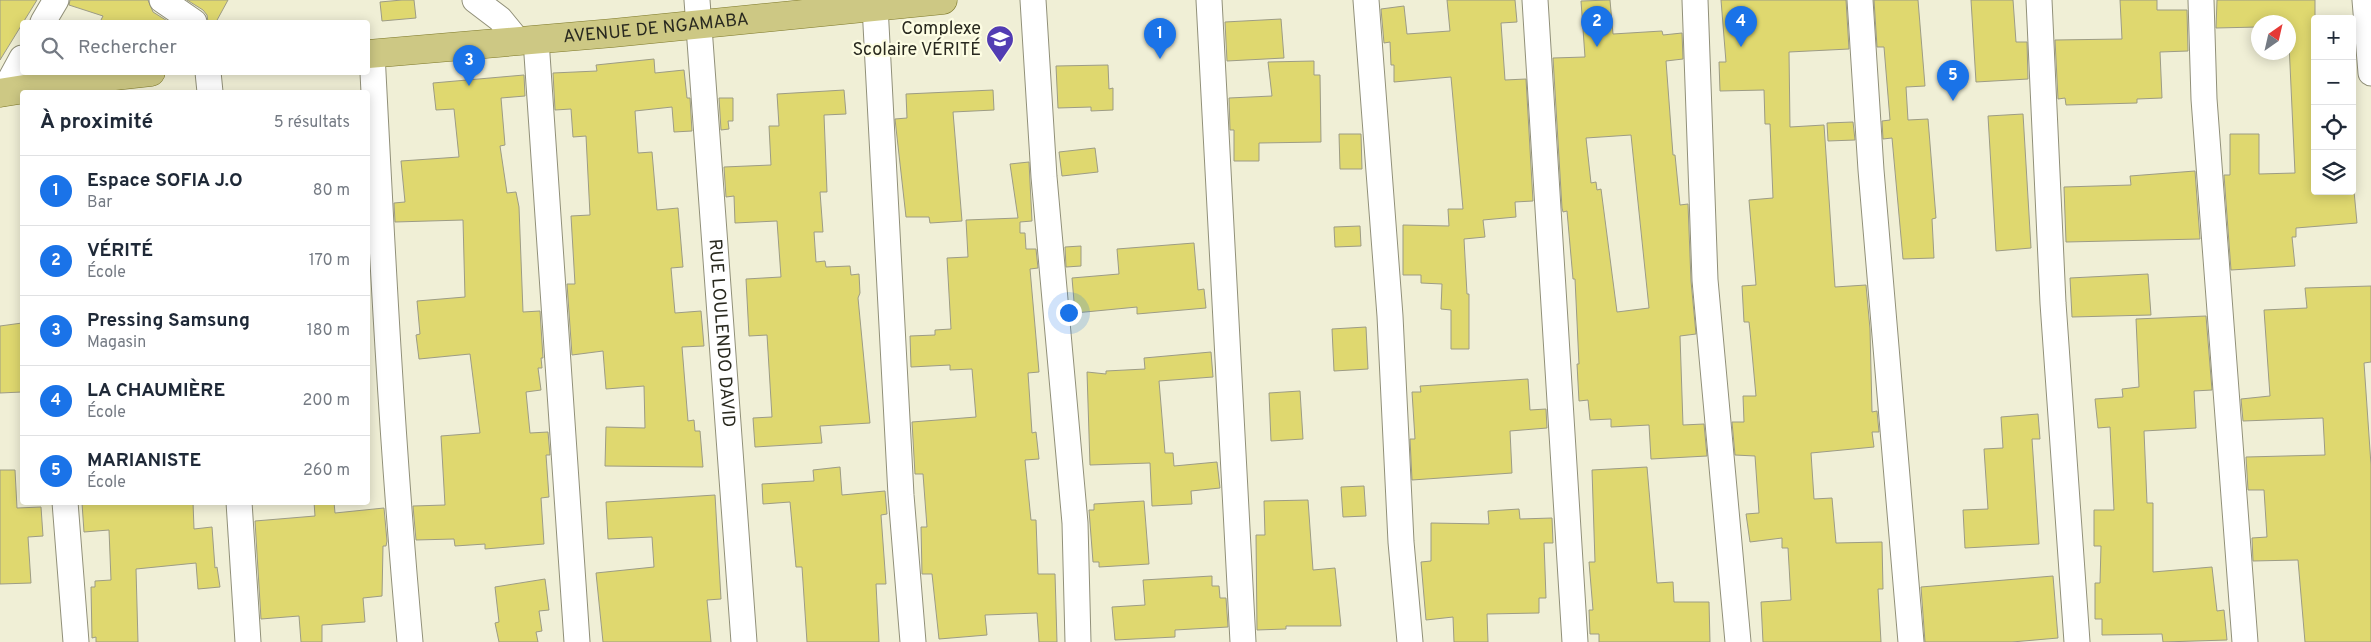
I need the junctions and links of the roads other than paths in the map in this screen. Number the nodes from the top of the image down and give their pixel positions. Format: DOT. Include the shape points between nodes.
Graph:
graph roads {
  1 [pos="56,0"];
  2 [pos="162,0"];
  3 [pos="474,0"];
  4 [pos="943,0"];
  5 [pos="1032,0"];
  6 [pos="1209,0"];
  7 [pos="1366,0"];
  8 [pos="1535,0"];
  9 [pos="1695,0"];
  10 [pos="1860,0"];
  11 [pos="2039,0"];
  12 [pos="2201,0"];
  13 [pos="2365,0"];
  14 [pos="876,6"];
  15 [pos="698,12"];
  16 [pos="44,20"];
  17 [pos="191,20"];
  18 [pos="527,40"];
  19 [pos="370,54"];
  20 [pos="20,61"];
  21 [pos="2371,72"];
  22 [pos="124,75"];
  23 [pos="208,75"];
  24 [pos="45,90"];
  25 [pos="210,90"];
  26 [pos="20,92"];
  27 [pos="1,93"];
  28 [pos="65,505"];
  29 [pos="238,505"];
  30 [pos="76,642"];
  31 [pos="248,642"];
  32 [pos="410,642"];
  33 [pos="577,642"];
  34 [pos="744,642"];
  35 [pos="913,642"];
  36 [pos="1078,642"];
  37 [pos="1243,642"];
  38 [pos="1410,642"];
  39 [pos="1575,642"];
  40 [pos="1738,642"];
  41 [pos="1911,642"];
  42 [pos="2077,642"];
  43 [pos="2245,642"];
  1 -- 16 [label="street"];
  2 -- 17 [label="street"];
  3 -- 18 [label="street"];
  4 -- 14 [label="main road, AVENUE DE NGAMABA"];
  5 -- 36 [label="street" via="1074,523"];
  6 -- 37 [label="street"];
  7 -- 38 [label="street"];
  8 -- 39 [label="street"];
  9 -- 40 [label="street" via="1705,280"];
  10 -- 41 [label="street"];
  11 -- 42 [label="street" via="2053,303"];
  12 -- 43 [label="street" via="2204,99"];
  13 -- 21 [label="street"];
  14 -- 15 [label="main road, AVENUE DE NGAMABA"];
  14 -- 35 [label="street" via="901,486"];
  15 -- 18 [label="main road, AVENUE DE NGAMABA"];
  15 -- 34 [label="street, RUE LOULENDO DAVID"];
  18 -- 19 [label="main road, AVENUE DE NGAMABA"];
  18 -- 33 [label="street"];
  19 -- 32 [label="street"];
  20 -- 27 [label="street"];
  22 -- 24 [label="main road" via="87,79"];
  23 -- 25 [label="street"];
  26 -- 27 [label="main road"];
  28 -- 30 [label="street"];
  29 -- 31 [label="street"];
}
